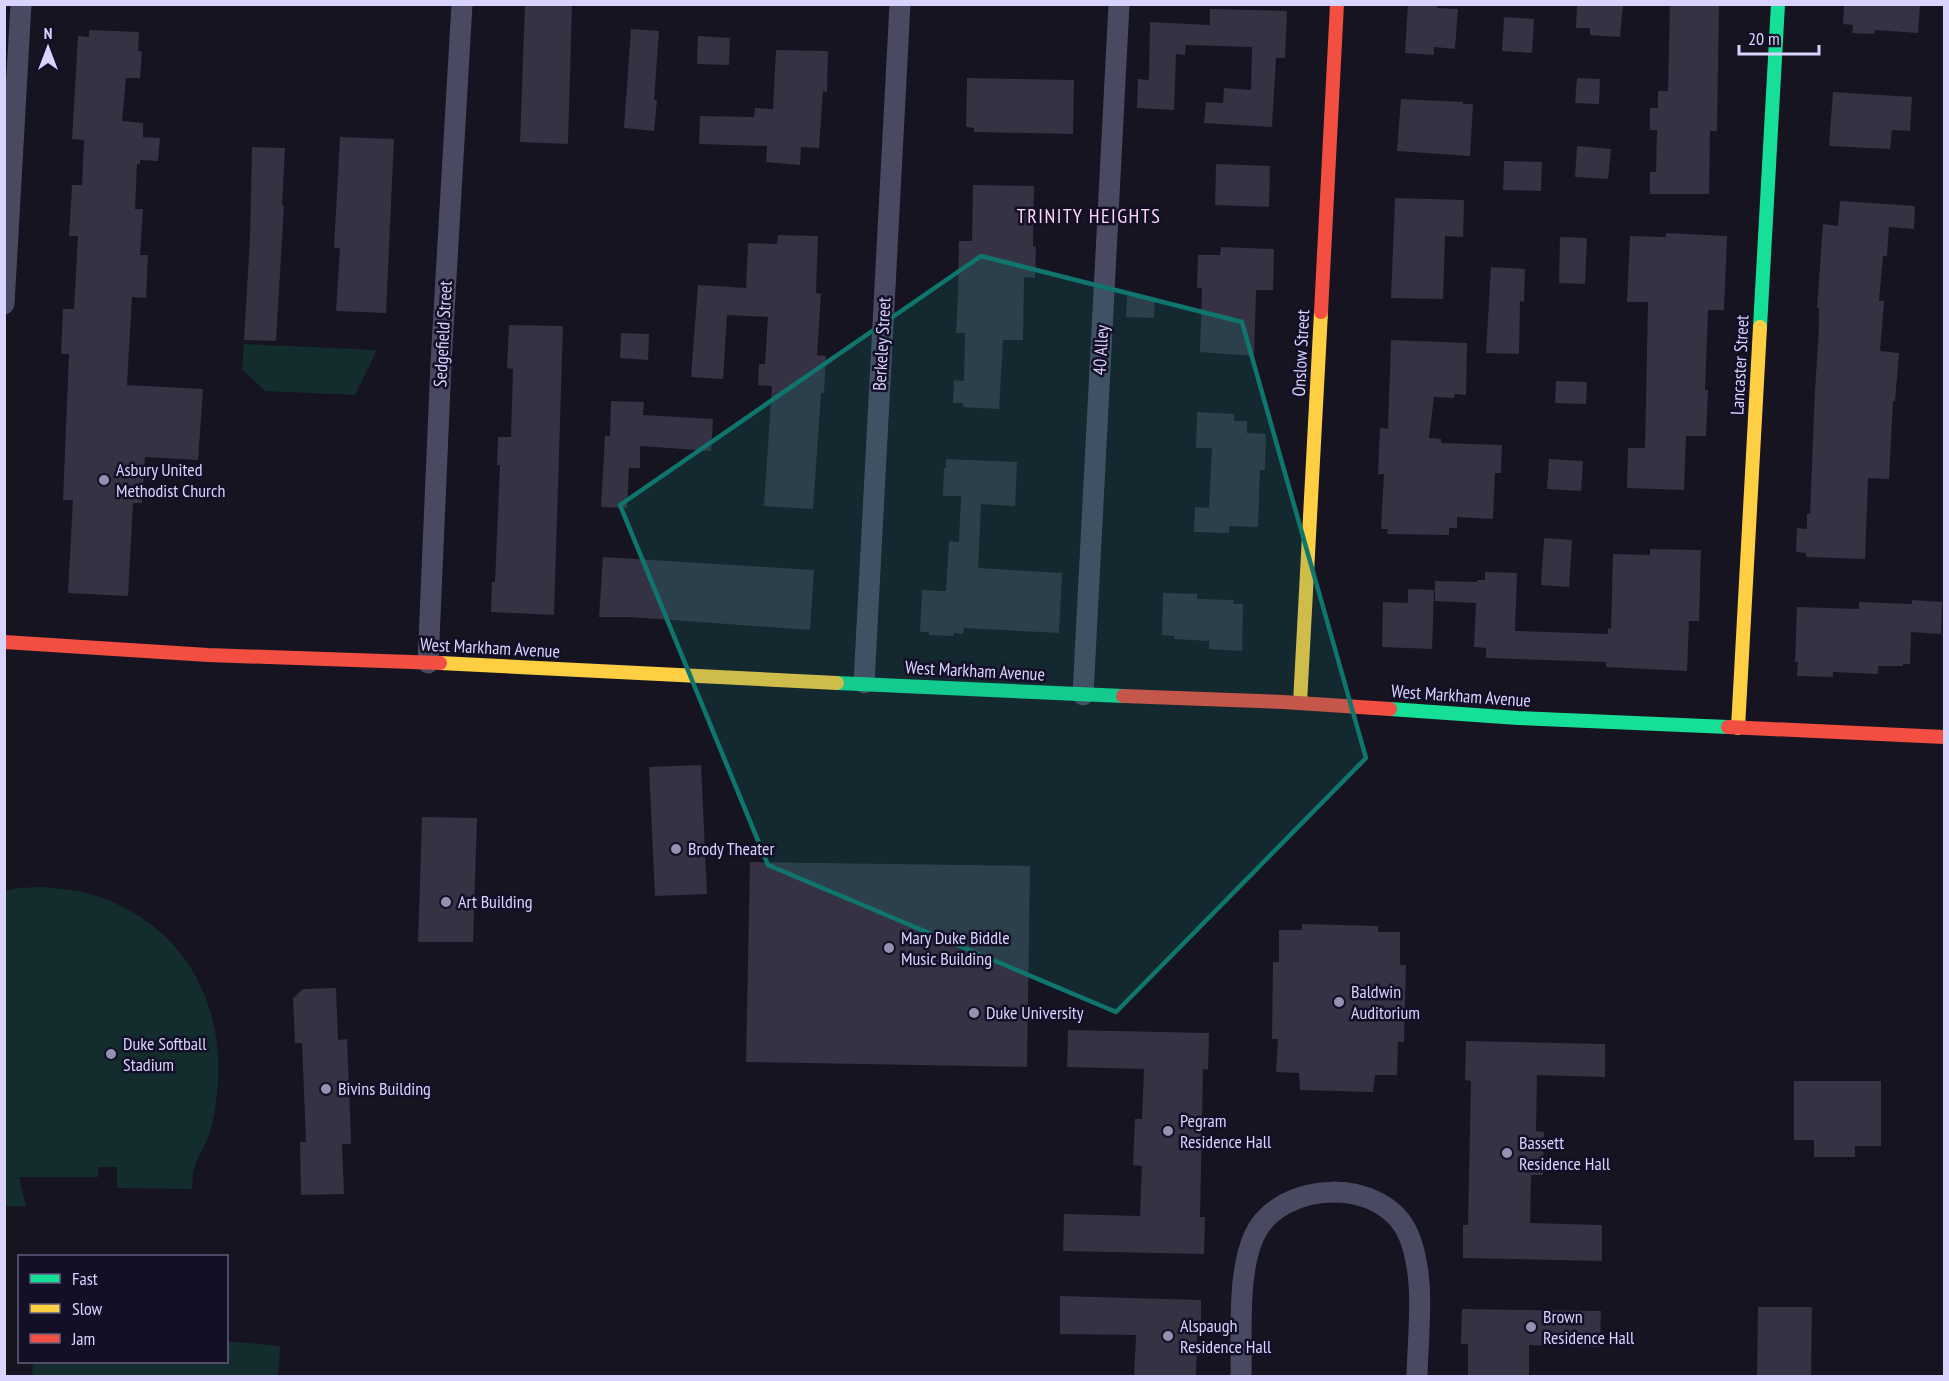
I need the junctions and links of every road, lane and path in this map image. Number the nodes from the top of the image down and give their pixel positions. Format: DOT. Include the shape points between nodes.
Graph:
graph roads {
  1 [pos="21,4"];
  2 [pos="462,4"];
  3 [pos="900,4"];
  4 [pos="1119,4"];
  5 [pos="1337,4"];
  6 [pos="1778,4"];
  7 [pos="4,304"];
  8 [pos="4,642"];
  9 [pos="428,663"];
  10 [pos="864,683"];
  11 [pos="1083,695"];
  12 [pos="1300,703"];
  13 [pos="1738,728"];
  14 [pos="1944,737"];
  15 [pos="1240,1377"];
  16 [pos="1417,1377"];
  1 -- 7 [label="street"];
  2 -- 9 [label="street, Sedgefield Street"];
  3 -- 10 [label="street, Berkeley Street"];
  4 -- 11 [label="street, 40 Alley"];
  5 -- 12 [label="street, Onslow Street"];
  6 -- 13 [label="street, Lancaster Street"];
  8 -- 9 [label="street, West Markham Avenue"];
  9 -- 10 [label="street, West Markham Avenue"];
  10 -- 11 [label="street, West Markham Avenue"];
  11 -- 12 [label="street, West Markham Avenue"];
  12 -- 13 [label="street, West Markham Avenue"];
  13 -- 14 [label="street, West Markham Avenue"];
  15 -- 16 [label="street" via="1244,1278 1255,1233 1287,1203 1331,1191 1363,1197 1384,1207 1408,1233 1419,1283"];
}
